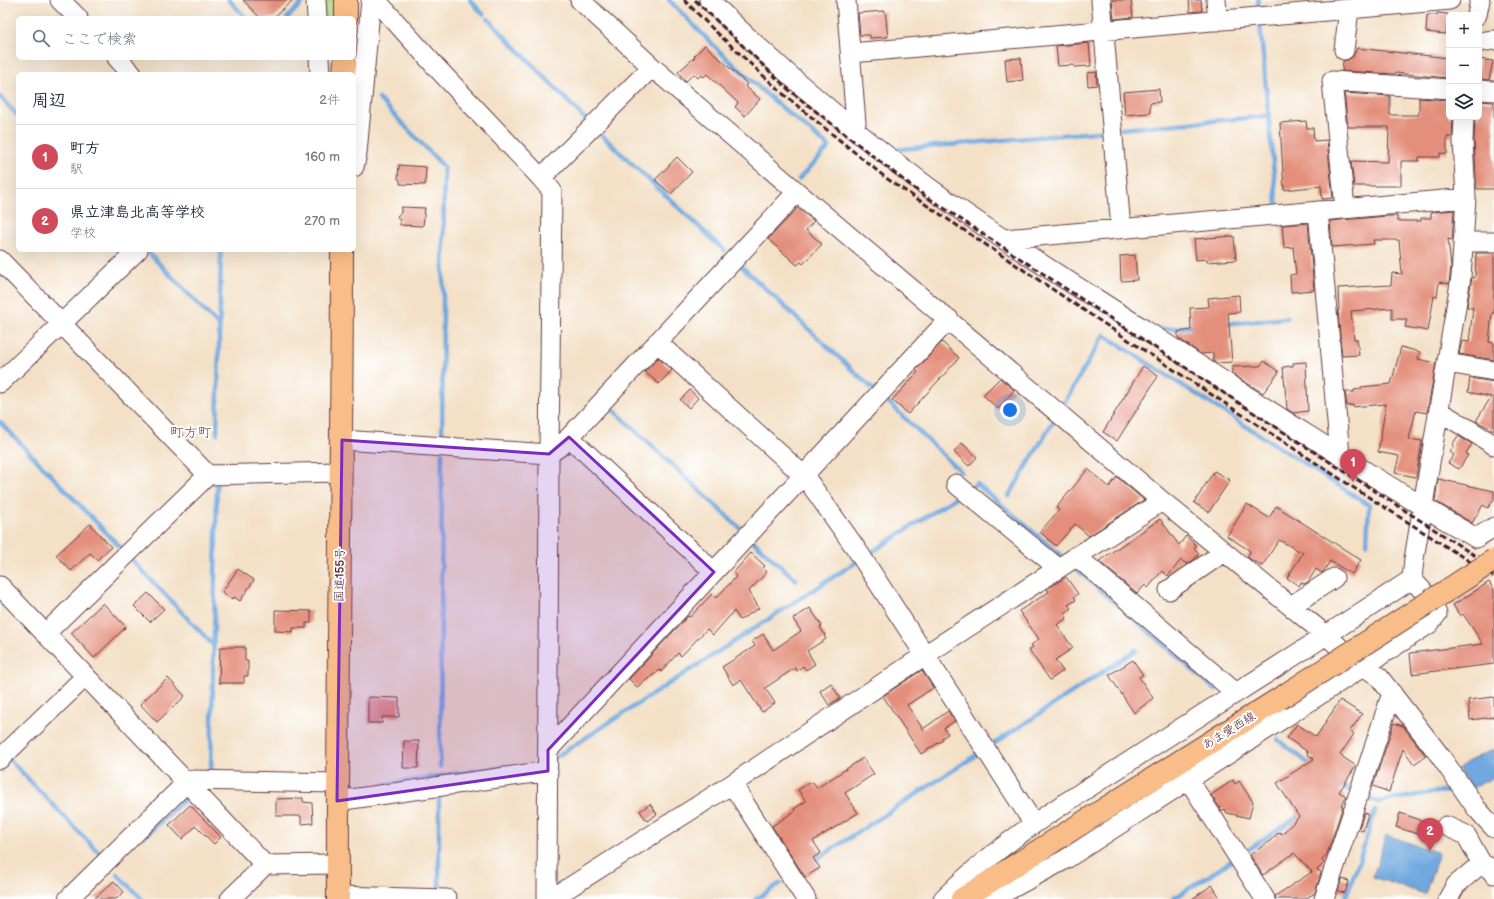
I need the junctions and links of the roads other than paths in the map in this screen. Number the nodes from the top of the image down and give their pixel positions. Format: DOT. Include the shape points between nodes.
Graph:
graph roads {
  1 [pos="60,0"];
  2 [pos="316,0"];
  3 [pos="346,0"];
  4 [pos="371,0"];
  5 [pos="376,0"];
  6 [pos="580,0"];
  7 [pos="709,0"];
  8 [pos="846,0"];
  9 [pos="1101,0"];
  10 [pos="1216,0"];
  11 [pos="1450,0"];
  12 [pos="1480,0"];
  13 [pos="1390,3"];
  14 [pos="1349,9"];
  15 [pos="1478,12"];
  16 [pos="76,16"];
  17 [pos="316,16"];
  18 [pos="346,16"];
  19 [pos="1218,21"];
  20 [pos="1104,32"];
  21 [pos="1494,40"];
  22 [pos="1482,42"];
  23 [pos="1344,50"];
  24 [pos="851,54"];
  25 [pos="119,60"];
  26 [pos="319,60"];
  27 [pos="345,60"];
  28 [pos="652,67"];
  29 [pos="130,72"];
  30 [pos="320,72"];
  31 [pos="344,72"];
  32 [pos="1446,89"];
  33 [pos="1482,90"];
  34 [pos="1494,91"];
  35 [pos="1464,120"];
  36 [pos="854,130"];
  37 [pos="356,158"];
  38 [pos="541,178"];
  39 [pos="798,192"];
  40 [pos="1466,198"];
  41 [pos="1345,208"];
  42 [pos="1318,211"];
  43 [pos="1121,228"];
  44 [pos="1005,239"];
  45 [pos="1463,242"];
  46 [pos="1494,242"];
  47 [pos="136,252"];
  48 [pos="342,252"];
  49 [pos="0,260"];
  50 [pos="949,320"];
  51 [pos="62,324"];
  52 [pos="657,342"];
  53 [pos="1447,362"];
  54 [pos="1494,369"];
  55 [pos="0,383"];
  56 [pos="1439,411"];
  57 [pos="569,437"];
  58 [pos="342,440"];
  59 [pos="1494,445"];
  60 [pos="549,454"];
  61 [pos="1340,455"];
  62 [pos="341,472"];
  63 [pos="208,475"];
  64 [pos="804,476"];
  65 [pos="962,489"];
  66 [pos="1162,501"];
  67 [pos="1423,507"];
  68 [pos="1494,527"];
  69 [pos="1224,552"];
  70 [pos="1494,560"];
  71 [pos="1067,563"];
  72 [pos="714,572"];
  73 [pos="1334,578"];
  74 [pos="1412,579"];
  75 [pos="0,586"];
  76 [pos="1169,590"];
  77 [pos="1291,606"];
  78 [pos="45,634"];
  79 [pos="1327,636"];
  80 [pos="925,655"];
  81 [pos="1364,667"];
  82 [pos="86,676"];
  83 [pos="1236,693"];
  84 [pos="1392,693"];
  85 [pos="548,750"];
  86 [pos="0,759"];
  87 [pos="548,770"];
  88 [pos="1188,779"];
  89 [pos="187,782"];
  90 [pos="732,784"];
  91 [pos="337,792"];
  92 [pos="1034,824"];
  93 [pos="1446,826"];
  94 [pos="1494,828"];
  95 [pos="337,864"];
  96 [pos="265,865"];
  97 [pos="1488,868"];
  98 [pos="338,898"];
  99 [pos="68,899"];
  100 [pos="230,899"];
  101 [pos="447,899"];
  102 [pos="547,899"];
  103 [pos="551,899"];
  104 [pos="806,899"];
  105 [pos="943,899"];
  106 [pos="962,899"];
  107 [pos="992,899"];
  108 [pos="1265,899"];
  109 [pos="1324,899"];
  110 [pos="1448,899"];
  1 -- 16 [label="street"];
  2 -- 17 [label="street"];
  3 -- 18 [label="main road"];
  4 -- 37 [label="street"];
  5 -- 38 [label="street"];
  6 -- 28 [label="street"];
  7 -- 36 [label="street" via="779,66"];
  8 -- 24 [label="street"];
  9 -- 20 [label="street"];
  10 -- 19 [label="street"];
  11 -- 13 [label="street"];
  12 -- 15 [label="street"];
  13 -- 14 [label="street"];
  14 -- 19 [label="street"];
  14 -- 23 [label="street"];
  19 -- 20 [label="street"];
  20 -- 24 [label="street"];
  20 -- 43 [label="street"];
  21 -- 22 [label="street"];
  24 -- 36 [label="street" via="856,123"];
  25 -- 29 [label="street"];
  26 -- 30 [label="street"];
  27 -- 31 [label="main road"];
  28 -- 38 [label="street"];
  28 -- 39 [label="street"];
  32 -- 41 [label="street" via="1332,81"];
  33 -- 34 [label="street"];
  35 -- 40 [label="street"];
  36 -- 44 [label="street" via="929,188"];
  38 -- 60 [label="street" via="552,191"];
  39 -- 50 [label="street"];
  39 -- 52 [label="street"];
  40 -- 41 [label="street"];
  40 -- 45 [label="street"];
  41 -- 42 [label="street"];
  42 -- 43 [label="street"];
  42 -- 61 [label="street"];
  43 -- 44 [label="street"];
  44 -- 61 [label="street"];
  45 -- 46 [label="street"];
  45 -- 53 [label="street" via="1461,277"];
  47 -- 51 [label="street"];
  48 -- 58 [label="main road, 国道155号"];
  49 -- 51 [label="street"];
  50 -- 64 [label="street"];
  50 -- 66 [label="street"];
  51 -- 55 [label="street"];
  51 -- 63 [label="street"];
  52 -- 57 [label="street"];
  52 -- 64 [label="street"];
  53 -- 54 [label="street"];
  53 -- 56 [label="street"];
  56 -- 59 [label="street"];
  56 -- 67 [label="street"];
  57 -- 60 [label="street"];
  57 -- 72 [label="street"];
  58 -- 60 [label="street"];
  58 -- 62 [label="main road, 国道155号"];
  60 -- 85 [label="street"];
  61 -- 67 [label="street"];
  62 -- 63 [label="street"];
  62 -- 91 [label="main road, 国道155号"];
  63 -- 78 [label="street"];
  64 -- 72 [label="street"];
  64 -- 80 [label="street"];
  65 -- 71 [label="street"];
  66 -- 69 [label="street"];
  66 -- 71 [label="street"];
  67 -- 68 [label="street" via="1476,538"];
  67 -- 74 [label="street"];
  69 -- 76 [label="street"];
  69 -- 77 [label="street"];
  70 -- 106 [label="main road, あま愛西線, bridge"];
  71 -- 80 [label="street"];
  71 -- 83 [label="street"];
  72 -- 85 [label="street"];
  73 -- 77 [label="street"];
  74 -- 79 [label="street"];
  74 -- 81 [label="street" via="1432,600 1437,614 1429,624"];
  75 -- 78 [label="street"];
  77 -- 79 [label="street"];
  78 -- 82 [label="street"];
  79 -- 81 [label="street"];
  79 -- 83 [label="street"];
  80 -- 90 [label="street"];
  80 -- 92 [label="street"];
  81 -- 84 [label="street" via="1379,677"];
  81 -- 88 [label="street"];
  82 -- 86 [label="street"];
  82 -- 89 [label="street"];
  83 -- 92 [label="street"];
  84 -- 94 [label="street" via="1477,809"];
  84 -- 109 [label="street"];
  85 -- 87 [label="street"];
  87 -- 91 [label="street"];
  87 -- 102 [label="street"];
  88 -- 107 [label="street" via="1066,859"];
  88 -- 108 [label="street"];
  89 -- 91 [label="street" via="194,780"];
  89 -- 96 [label="street"];
  89 -- 99 [label="street"];
  90 -- 103 [label="street"];
  90 -- 104 [label="street"];
  91 -- 95 [label="main road, 国道155号"];
  92 -- 105 [label="street" via="966,876"];
  93 -- 97 [label="street" via="1466,835"];
  95 -- 96 [label="street"];
  95 -- 98 [label="main road, 国道155号"];
  96 -- 100 [label="street"];
  97 -- 110 [label="street" via="1456,885"];
  98 -- 101 [label="street"];
}
